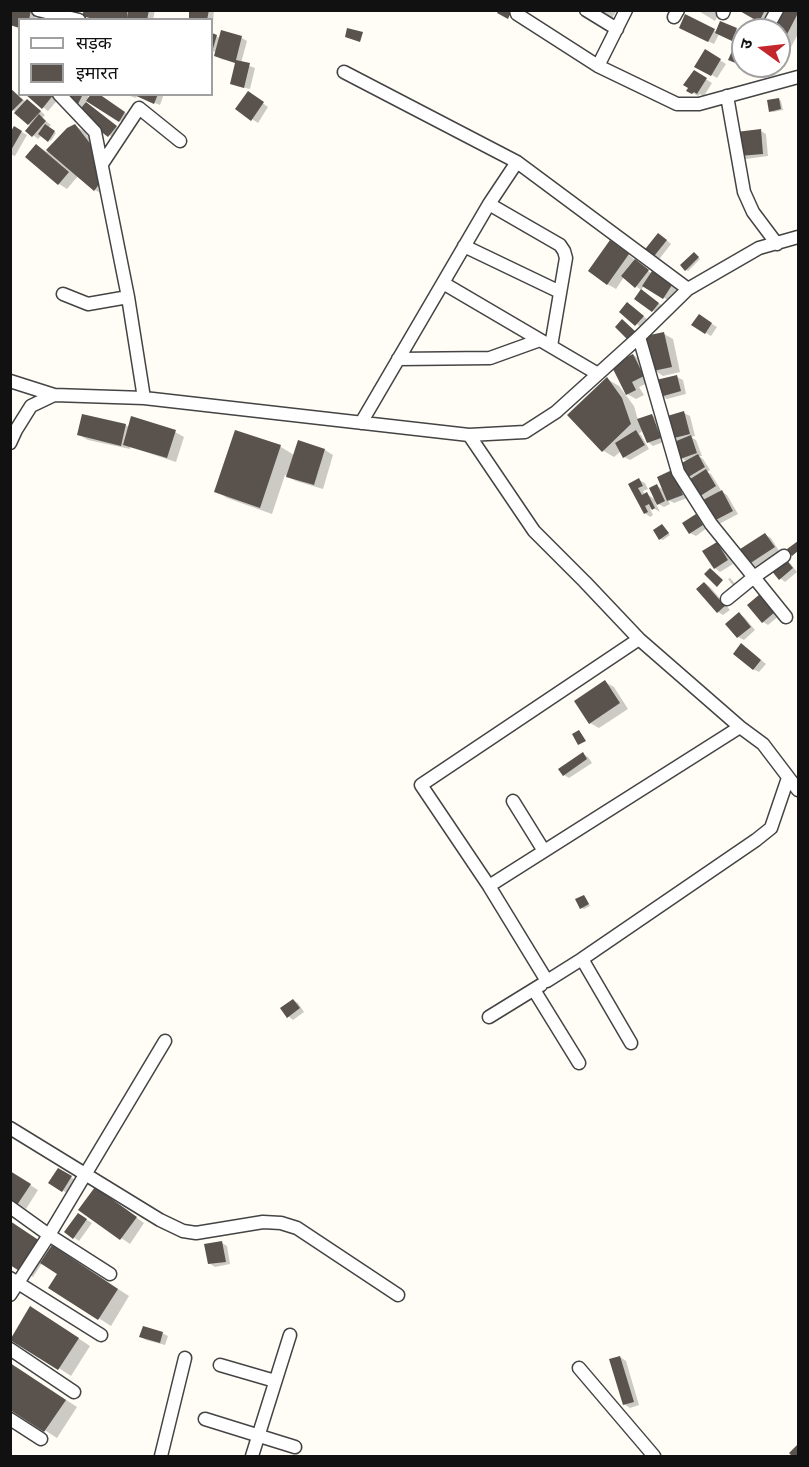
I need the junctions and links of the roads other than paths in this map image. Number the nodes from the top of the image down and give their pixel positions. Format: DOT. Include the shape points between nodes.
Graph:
graph roads {
  1 [pos="38,10"];
  2 [pos="516,10"];
  3 [pos="586,10"];
  4 [pos="626,10"];
  5 [pos="71,18"];
  6 [pos="617,29"];
  7 [pos="598,66"];
  8 [pos="344,72"];
  9 [pos="798,77"];
  10 [pos="61,96"];
  11 [pos="727,96"];
  12 [pos="180,141"];
  13 [pos="517,162"];
  14 [pos="102,164"];
  15 [pos="489,204"];
  16 [pos="798,237"];
  17 [pos="777,244"];
  18 [pos="464,246"];
  19 [pos="443,283"];
  20 [pos="688,289"];
  21 [pos="560,292"];
  22 [pos="63,294"];
  23 [pos="128,297"];
  24 [pos="639,337"];
  25 [pos="546,343"];
  26 [pos="398,359"];
  27 [pos="598,374"];
  28 [pos="10,381"];
  29 [pos="54,395"];
  30 [pos="144,398"];
  31 [pos="361,423"];
  32 [pos="469,435"];
  33 [pos="10,443"];
  34 [pos="784,556"];
  35 [pos="754,577"];
  36 [pos="727,599"];
  37 [pos="786,617"];
  38 [pos="639,639"];
  39 [pos="740,727"];
  40 [pos="788,777"];
  41 [pos="798,790"];
  42 [pos="513,801"];
  43 [pos="544,851"];
  44 [pos="489,886"];
  45 [pos="582,959"];
  46 [pos="547,981"];
  47 [pos="534,990"];
  48 [pos="489,1017"];
  49 [pos="165,1041"];
  50 [pos="631,1043"];
  51 [pos="579,1063"];
  52 [pos="10,1128"];
  53 [pos="86,1174"];
  54 [pos="10,1207"];
  55 [pos="49,1235"];
  56 [pos="110,1274"];
  57 [pos="14,1280"];
  58 [pos="10,1295"];
  59 [pos="398,1295"];
  60 [pos="100,1335"];
  61 [pos="290,1335"];
  62 [pos="10,1349"];
  63 [pos="185,1358"];
  64 [pos="220,1365"];
  65 [pos="579,1368"];
  66 [pos="275,1381"];
  67 [pos="74,1392"];
  68 [pos="10,1419"];
  69 [pos="205,1419"];
  70 [pos="259,1436"];
  71 [pos="40,1439"];
  72 [pos="295,1447"];
  73 [pos="161,1456"];
  74 [pos="252,1456"];
  75 [pos="654,1456"];
  1 -- 5 [label="street"];
  2 -- 7 [label="street"];
  3 -- 6 [label="street"];
  4 -- 6 [label="street"];
  6 -- 7 [label="street"];
  7 -- 11 [label="street" via="677,104 699,104"];
  8 -- 13 [label="street"];
  9 -- 11 [label="street"];
  10 -- 14 [label="street" via="95,132"];
  11 -- 17 [label="street" via="744,192 753,212"];
  12 -- 14 [label="street" via="139,108"];
  13 -- 15 [label="street"];
  13 -- 20 [label="street"];
  14 -- 23 [label="street"];
  15 -- 18 [label="street"];
  15 -- 21 [label="street" via="560,245 566,258"];
  16 -- 17 [label="street"];
  17 -- 20 [label="street" via="759,248"];
  18 -- 19 [label="street"];
  18 -- 21 [label="street"];
  19 -- 25 [label="street"];
  19 -- 26 [label="street"];
  20 -- 24 [label="street"];
  21 -- 25 [label="street"];
  22 -- 23 [label="street" via="88,304"];
  23 -- 30 [label="street"];
  24 -- 27 [label="street"];
  24 -- 35 [label="street" via="678,472 711,524"];
  25 -- 26 [label="street" via="490,358"];
  25 -- 27 [label="street"];
  26 -- 31 [label="street"];
  27 -- 32 [label="street" via="556,412 525,432"];
  28 -- 29 [label="street"];
  29 -- 30 [label="street"];
  29 -- 33 [label="street" via="31,406"];
  30 -- 31 [label="street"];
  31 -- 32 [label="street"];
  32 -- 38 [label="street" via="534,531"];
  34 -- 35 [label="street"];
  35 -- 36 [label="street"];
  35 -- 37 [label="street"];
  38 -- 39 [label="street"];
  38 -- 44 [label="street" via="421,785"];
  39 -- 40 [label="street" via="763,744"];
  39 -- 43 [label="street"];
  40 -- 41 [label="street"];
  40 -- 45 [label="street" via="771,828"];
  42 -- 43 [label="street"];
  43 -- 44 [label="street"];
  44 -- 46 [label="street"];
  45 -- 46 [label="street"];
  45 -- 50 [label="street"];
  46 -- 47 [label="street"];
  47 -- 48 [label="street"];
  47 -- 51 [label="street"];
  49 -- 53 [label="street"];
  52 -- 53 [label="street"];
  53 -- 55 [label="street"];
  53 -- 59 [label="street" via="183,1231 196,1233 263,1222 297,1228"];
  54 -- 55 [label="street"];
  55 -- 56 [label="street"];
  55 -- 57 [label="street"];
  57 -- 58 [label="street"];
  57 -- 60 [label="street"];
  61 -- 66 [label="street"];
  62 -- 67 [label="street"];
  63 -- 73 [label="street"];
  64 -- 66 [label="street"];
  65 -- 75 [label="street"];
  66 -- 70 [label="street"];
  68 -- 71 [label="street"];
  69 -- 70 [label="street"];
  70 -- 72 [label="street"];
  70 -- 74 [label="street"];
}
